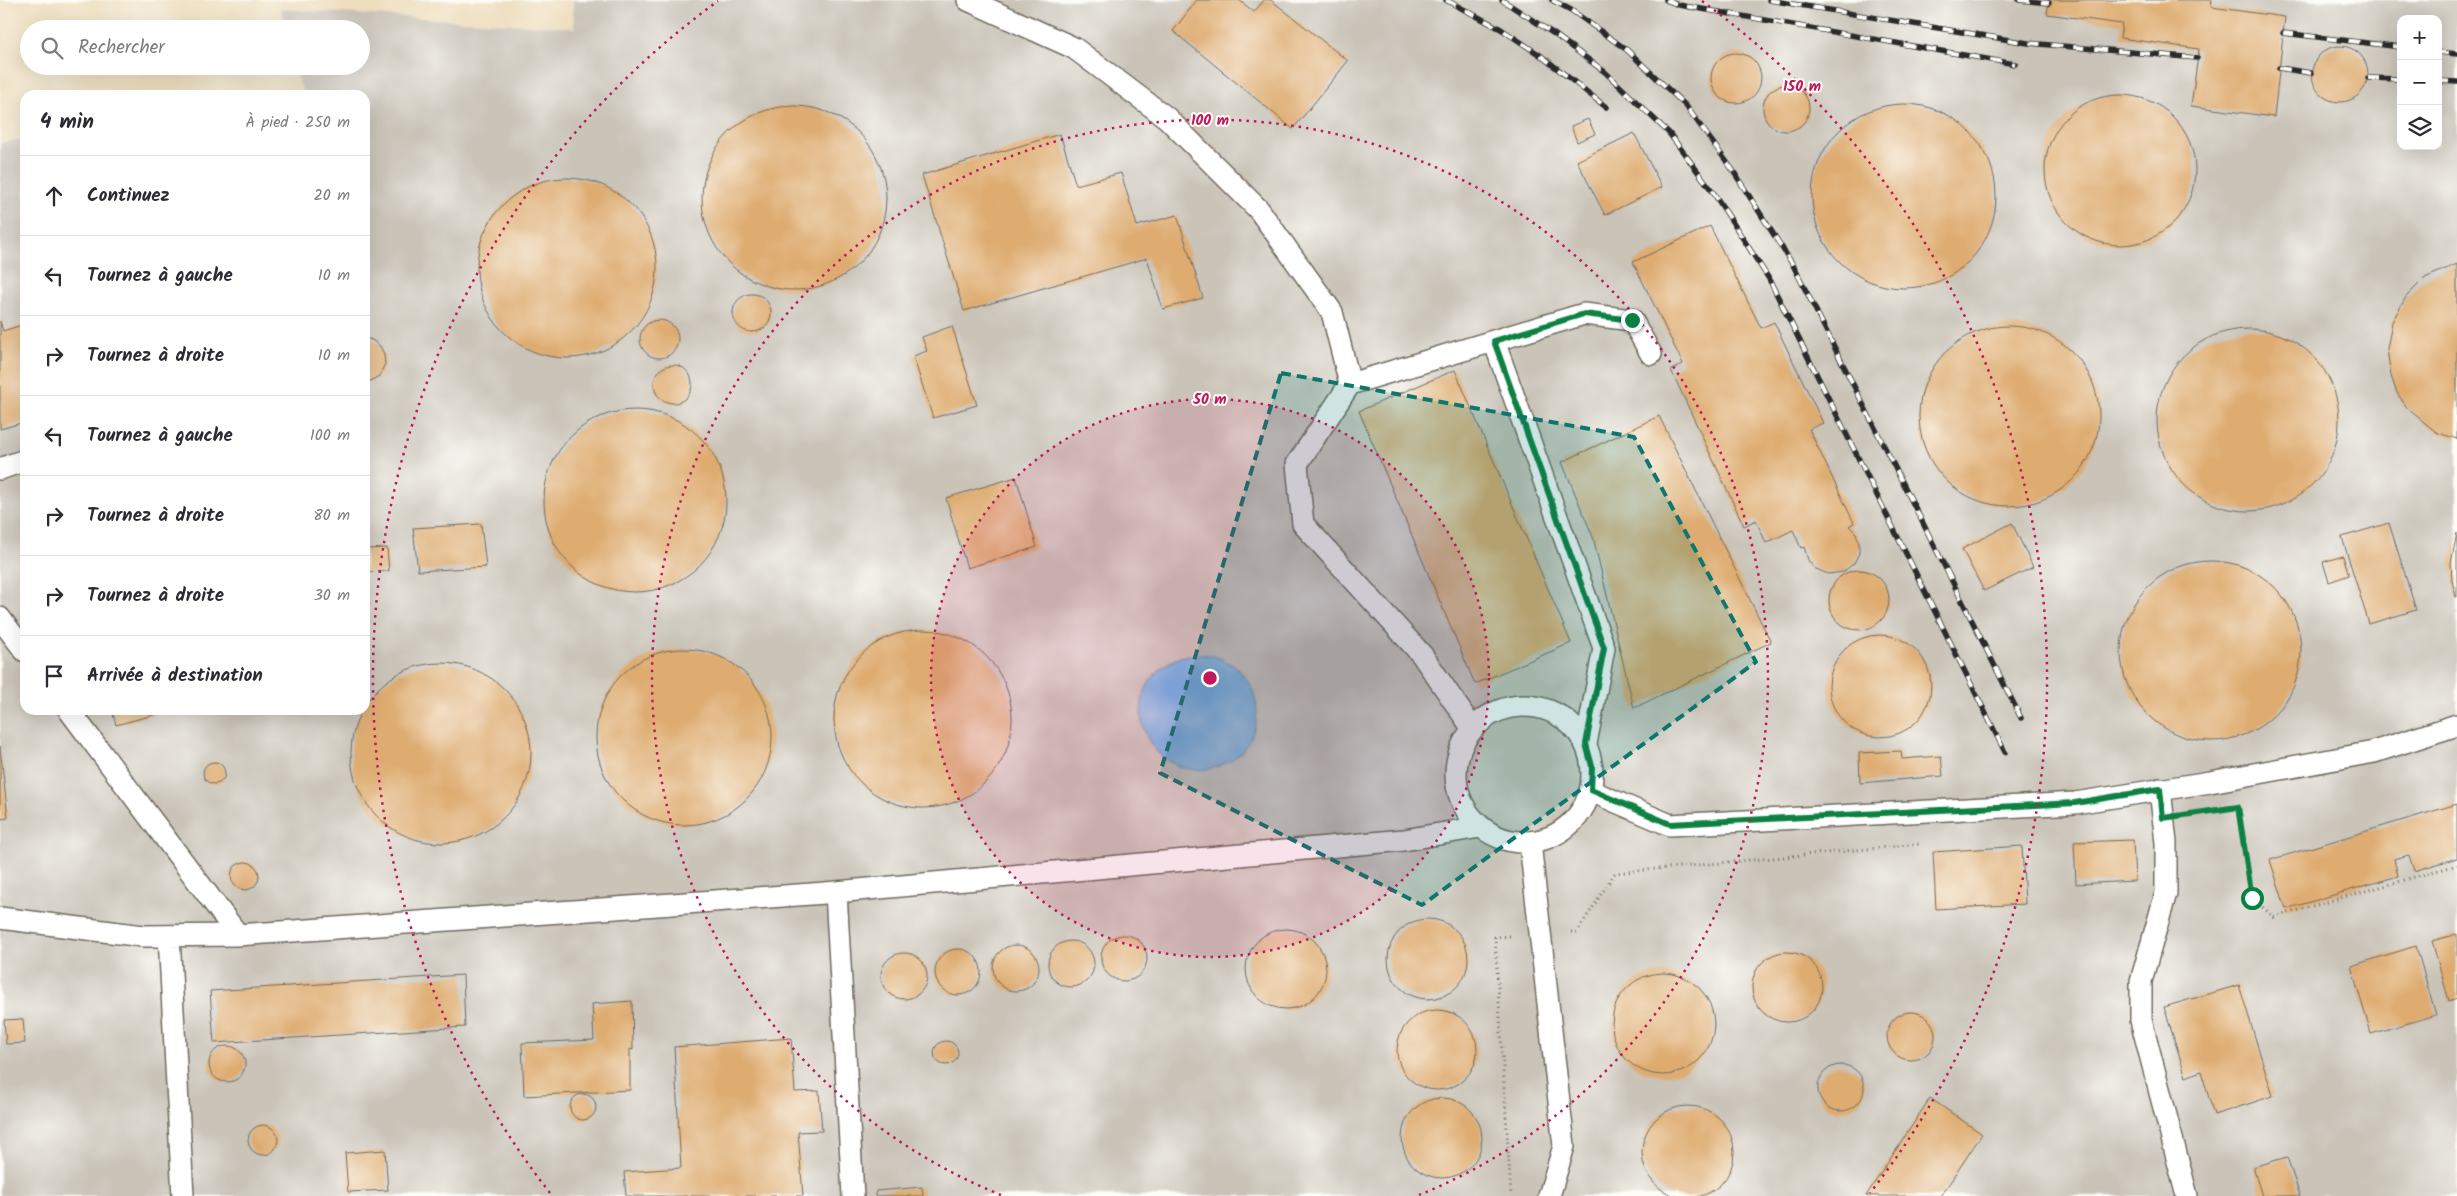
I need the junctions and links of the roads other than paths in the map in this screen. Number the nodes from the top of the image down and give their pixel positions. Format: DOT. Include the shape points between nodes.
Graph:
graph roads {
  1 [pos="968,0"];
  2 [pos="1494,341"];
  3 [pos="1652,354"];
  4 [pos="1350,384"];
  5 [pos="20,462"];
  6 [pos="0,468"];
  7 [pos="0,618"];
  8 [pos="20,645"];
  9 [pos="73,715"];
  10 [pos="2457,725"];
  11 [pos="1472,729"];
  12 [pos="1586,744"];
  13 [pos="2160,789"];
  14 [pos="1591,790"];
  15 [pos="1480,827"];
  16 [pos="1530,843"];
  17 [pos="836,892"];
  18 [pos="0,918"];
  19 [pos="238,935"];
  20 [pos="169,936"];
  21 [pos="183,1196"];
  22 [pos="853,1196"];
  23 [pos="1549,1196"];
  24 [pos="2187,1196"];
  1 -- 4 [label="lane" via="1074,48 1167,118 1259,210 1332,312"];
  2 -- 3 [label="lane" via="1584,314 1632,320"];
  2 -- 4 [label="lane"];
  2 -- 12 [label="lane" via="1604,648"];
  4 -- 11 [label="lane" via="1297,464 1303,524 1422,655"];
  5 -- 6 [label="lane"];
  7 -- 8 [label="lane"];
  9 -- 19 [label="lane"];
  10 -- 13 [label="lane" via="2374,752"];
  11 -- 12 [label="lane" via="1496,712 1510,707 1533,706 1554,713 1573,726"];
  11 -- 15 [label="lane" via="1461,748 1456,769 1458,790 1466,810"];
  12 -- 14 [label="lane" via="1592,766"];
  13 -- 14 [label="lane" via="2075,803 1670,824"];
  13 -- 24 [label="lane" via="2166,843 2166,893 2141,981 2141,1020"];
  14 -- 16 [label="lane" via="1583,810 1569,826 1551,837"];
  15 -- 16 [label="lane" via="1512,842"];
  15 -- 17 [label="lane" via="1404,840"];
  16 -- 23 [label="lane" via="1564,1146"];
  17 -- 19 [label="lane"];
  17 -- 22 [label="lane"];
  18 -- 20 [label="lane" via="111,933"];
  19 -- 20 [label="lane"];
  20 -- 21 [label="lane"];
}
